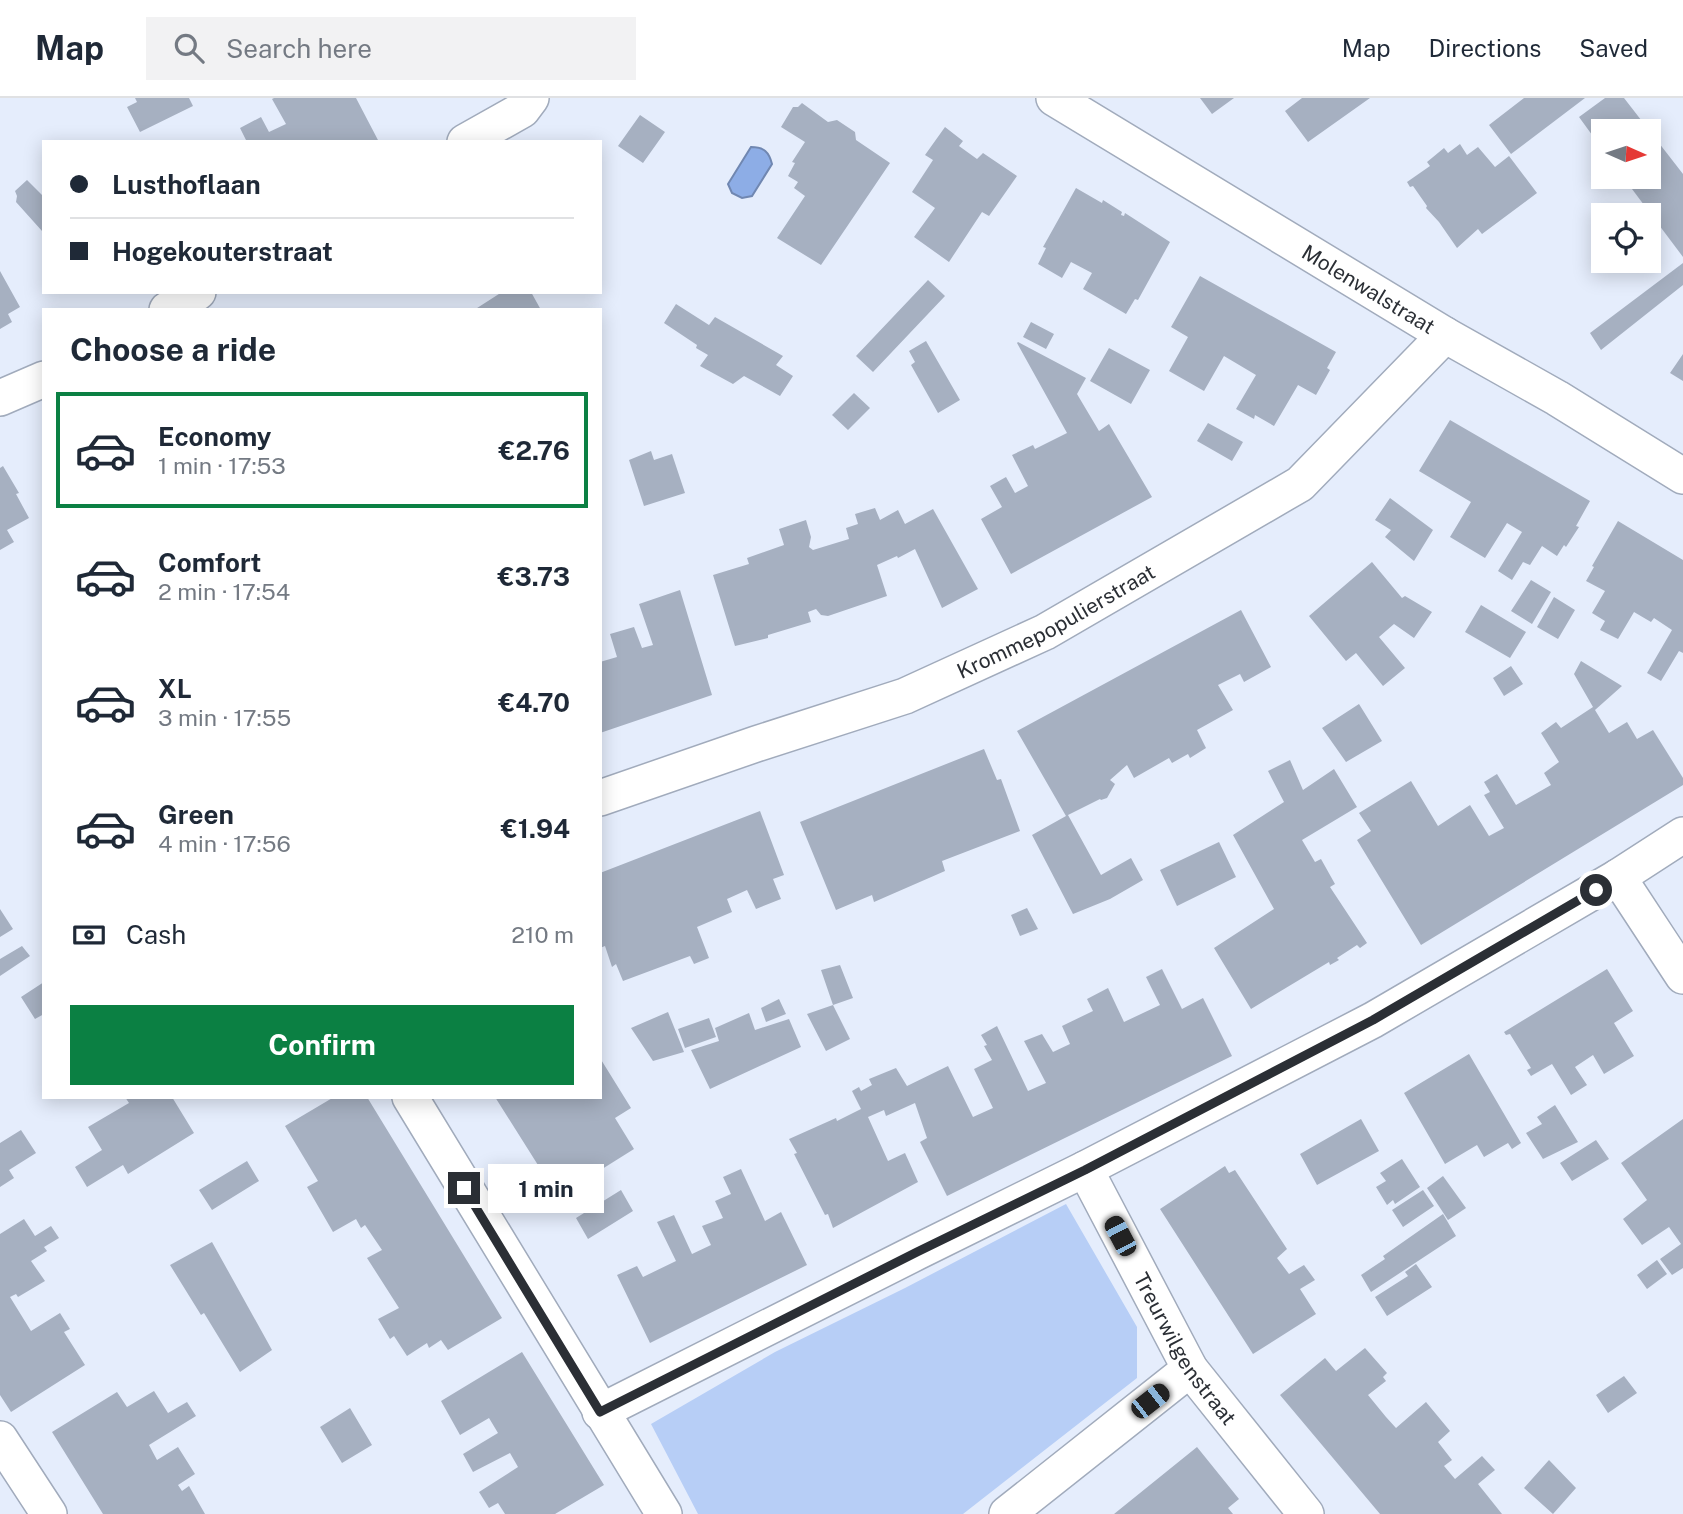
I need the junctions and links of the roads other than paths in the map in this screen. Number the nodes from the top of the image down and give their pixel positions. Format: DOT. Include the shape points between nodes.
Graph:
graph roads {
  1 [pos="531,98"];
  2 [pos="1055,98"];
  3 [pos="469,140"];
  4 [pos="195,294"];
  5 [pos="170,308"];
  6 [pos="1445,335"];
  7 [pos="42,380"];
  8 [pos="0,398"];
  9 [pos="1683,476"];
  10 [pos="602,797"];
  11 [pos="1683,835"];
  12 [pos="1618,877"];
  13 [pos="1683,976"];
  14 [pos="411,1099"];
  15 [pos="1085,1170"];
  16 [pos="1190,1369"];
  17 [pos="600,1412"];
  18 [pos="0,1439"];
  19 [pos="49,1514"];
  20 [pos="664,1514"];
  21 [pos="1007,1514"];
  22 [pos="1306,1514"];
  1 -- 3 [label="street" via="522,110"];
  2 -- 6 [label="street, Molenwalstraat"];
  4 -- 5 [label="street"];
  6 -- 9 [label="street, Molenwalstraat"];
  6 -- 10 [label="street, Krommepopulierstraat" via="1300,484 1045,632 905,696"];
  7 -- 8 [label="street"];
  11 -- 12 [label="street"];
  12 -- 13 [label="street"];
  12 -- 15 [label="street" via="1373,1020"];
  14 -- 17 [label="street"];
  15 -- 16 [label="street, Treurwilgenstraat"];
  15 -- 17 [label="street"];
  16 -- 21 [label="street"];
  16 -- 22 [label="street, Treurwilgenstraat"];
  17 -- 20 [label="street"];
  18 -- 19 [label="street"];
}
